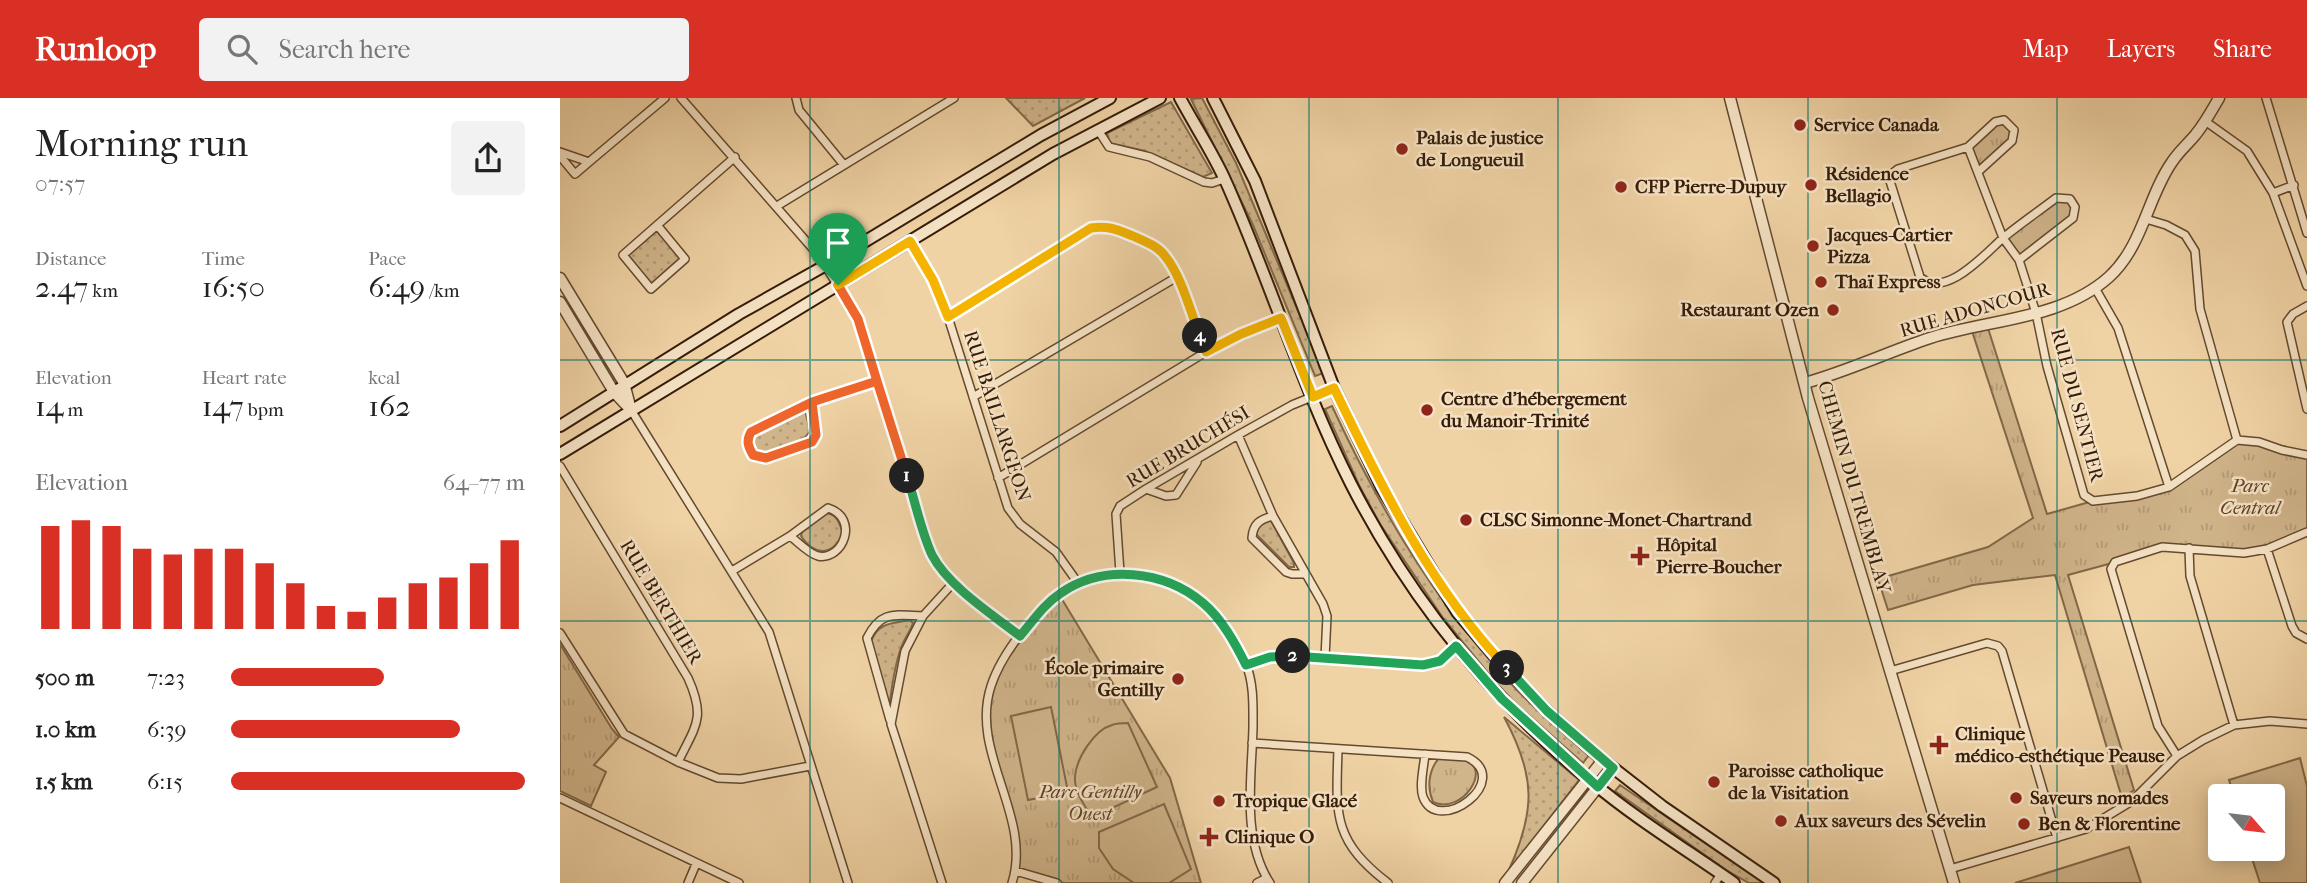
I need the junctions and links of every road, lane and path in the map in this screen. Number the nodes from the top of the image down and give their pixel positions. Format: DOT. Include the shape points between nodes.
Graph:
graph roads {
  1 [pos="665,98"];
  2 [pos="681,98"];
  3 [pos="796,98"];
  4 [pos="954,98"];
  5 [pos="1110,98"];
  6 [pos="1160,98"];
  7 [pos="1180,98"];
  8 [pos="1213,98"];
  9 [pos="1730,98"];
  10 [pos="2219,98"];
  11 [pos="2266,98"];
  12 [pos="2205,121"];
  13 [pos="1098,130"];
  14 [pos="1968,147"];
  15 [pos="560,154"];
  16 [pos="734,157"];
  17 [pos="589,162"];
  18 [pos="844,165"];
  19 [pos="1979,171"];
  20 [pos="1224,179"];
  21 [pos="2294,185"];
  22 [pos="2273,193"];
  23 [pos="777,206"];
  24 [pos="2146,219"];
  25 [pos="657,225"];
  26 [pos="2307,233"];
  27 [pos="2003,239"];
  28 [pos="910,241"];
  29 [pos="2019,260"];
  30 [pos="826,265"];
  31 [pos="1177,277"];
  32 [pos="560,278"];
  33 [pos="838,285"];
  34 [pos="2307,286"];
  35 [pos="2095,288"];
  36 [pos="560,302"];
  37 [pos="2307,306"];
  38 [pos="2036,313"];
  39 [pos="948,317"];
  40 [pos="1281,318"];
  41 [pos="1206,352"];
  42 [pos="877,381"];
  43 [pos="1805,383"];
  44 [pos="625,386"];
  45 [pos="1334,388"];
  46 [pos="614,392"];
  47 [pos="973,397"];
  48 [pos="1313,397"];
  49 [pos="812,402"];
  50 [pos="2307,409"];
  51 [pos="631,410"];
  52 [pos="560,426"];
  53 [pos="1238,436"];
  54 [pos="2237,440"];
  55 [pos="560,454"];
  56 [pos="2307,455"];
  57 [pos="1200,458"];
  58 [pos="560,466"];
  59 [pos="998,478"];
  60 [pos="2169,486"];
  61 [pos="1146,489"];
  62 [pos="1273,516"];
  63 [pos="2307,532"];
  64 [pos="790,536"];
  65 [pos="2189,548"];
  66 [pos="2267,549"];
  67 [pos="732,572"];
  68 [pos="1120,573"];
  69 [pos="1306,574"];
  70 [pos="954,582"];
  71 [pos="1078,583"];
  72 [pos="923,616"];
  73 [pos="560,633"];
  74 [pos="1020,636"];
  75 [pos="2307,639"];
  76 [pos="1456,646"];
  77 [pos="1325,658"];
  78 [pos="1246,665"];
  79 [pos="1890,671"];
  80 [pos="891,724"];
  81 [pos="2307,724"];
  82 [pos="2234,725"];
  83 [pos="1252,743"];
  84 [pos="1338,749"];
  85 [pos="1426,754"];
  86 [pos="2177,756"];
  87 [pos="1603,760"];
  88 [pos="678,762"];
  89 [pos="810,766"];
  90 [pos="1613,768"];
  91 [pos="1588,779"];
  92 [pos="1598,787"];
  93 [pos="560,798"];
  94 [pos="2057,838"];
  95 [pos="696,864"];
  96 [pos="1950,869"];
  97 [pos="1016,872"];
  98 [pos="1718,879"];
  99 [pos="1269,881"];
  100 [pos="688,883"];
  101 [pos="739,883"];
  102 [pos="848,883"];
  103 [pos="942,883"];
  104 [pos="1012,883"];
  105 [pos="1057,883"];
  106 [pos="1257,883"];
  107 [pos="1388,883"];
  108 [pos="1505,883"];
  109 [pos="1522,883"];
  110 [pos="1734,883"];
  111 [pos="1774,883"];
  112 [pos="1954,883"];
  1 -- 17 [label="street"];
  2 -- 16 [label="street"];
  3 -- 18 [label="street" via="799,110"];
  4 -- 18 [label="street"];
  5 -- 30 [label="main road"];
  6 -- 13 [label="main road"];
  7 -- 20 [label="main road"];
  8 -- 45 [label="main road" via="1255,181"];
  9 -- 43 [label="street, CHEMIN DU TREMBLAY"];
  10 -- 12 [label="street, RUE ADONCOUR"];
  11 -- 21 [label="street"];
  12 -- 22 [label="street" via="2248,151"];
  12 -- 24 [label="street, RUE ADONCOUR" via="2172,162"];
  13 -- 20 [label="street" via="1109,147 1150,157 1204,182"];
  13 -- 28 [label="main road"];
  14 -- 19 [label="street, RUE DU SENTIER"];
  14 -- 19 [label="street" via="1995,122 2004,120 2014,130 2012,141"];
  14 -- 27 [label="street" via="1898,169 1890,181 1920,277 1931,283 1962,274"];
  15 -- 17 [label="street"];
  15 -- 17 [label="street" via="575,174"];
  16 -- 23 [label="street"];
  16 -- 25 [label="street"];
  18 -- 23 [label="street"];
  19 -- 27 [label="street, RUE DU SENTIER"];
  20 -- 40 [label="main road"];
  21 -- 22 [label="street"];
  21 -- 26 [label="street"];
  22 -- 34 [label="street"];
  23 -- 30 [label="street"];
  24 -- 35 [label="street, RUE ADONCOUR" via="2123,261"];
  24 -- 54 [label="street" via="2185,236 2195,251 2200,309"];
  25 -- 25 [label="street" via="623,255 651,289 685,259"];
  27 -- 29 [label="street, RUE DU SENTIER"];
  27 -- 29 [label="street" via="2056,198 2070,199 2075,207 2073,218"];
  28 -- 33 [label="main road"];
  28 -- 39 [label="street, RUE BAILLARGEON"];
  29 -- 38 [label="street, RUE DU SENTIER"];
  30 -- 33 [label="street"];
  30 -- 44 [label="main road"];
  31 -- 39 [label="street" via="1165,255 1151,245 1102,226 1091,228"];
  31 -- 41 [label="street"];
  31 -- 47 [label="street"];
  32 -- 44 [label="street"];
  33 -- 42 [label="street" via="858,319"];
  33 -- 51 [label="main road"];
  35 -- 38 [label="street, RUE ADONCOUR"];
  35 -- 60 [label="street" via="2118,328"];
  36 -- 46 [label="street"];
  37 -- 50 [label="street" via="2287,322"];
  38 -- 43 [label="street, RUE ADONCOUR" via="1931,338"];
  38 -- 60 [label="street, RUE DU SENTIER" via="2084,495 2094,500 2137,496"];
  39 -- 47 [label="street, RUE BAILLARGEON"];
  40 -- 41 [label="street"];
  40 -- 48 [label="main road"];
  41 -- 59 [label="street"];
  42 -- 49 [label="street"];
  42 -- 70 [label="street" via="932,554"];
  43 -- 79 [label="street, CHEMIN DU TREMBLAY"];
  44 -- 46 [label="main road"];
  44 -- 51 [label="street"];
  45 -- 48 [label="street, RUE BRUCHÉSI"];
  45 -- 87 [label="main road" via="1382,488 1457,612 1547,711"];
  46 -- 51 [label="street"];
  46 -- 52 [label="main road"];
  47 -- 59 [label="street, RUE BAILLARGEON"];
  48 -- 53 [label="street, RUE BRUCHÉSI"];
  48 -- 76 [label="main road" via="1380,537"];
  49 -- 49 [label="street" via="751,432 747,445 753,455 766,458 812,442 816,435"];
  51 -- 55 [label="main road"];
  51 -- 67 [label="street"];
  53 -- 57 [label="street, RUE BRUCHÉSI"];
  53 -- 62 [label="street"];
  54 -- 56 [label="street"];
  54 -- 60 [label="street"];
  57 -- 61 [label="street, RUE BRUCHÉSI"];
  57 -- 61 [label="street" via="1176,495"];
  58 -- 88 [label="street, RUE BERTHIER" via="698,701 697,723"];
  59 -- 71 [label="street, RUE BAILLARGEON" via="1012,515 1056,552"];
  61 -- 68 [label="street, RUE BRUCHÉSI" via="1116,514"];
  62 -- 69 [label="street"];
  62 -- 69 [label="street" via="1253,528 1252,538 1286,572"];
  63 -- 66 [label="street"];
  64 -- 64 [label="street" via="828,508 843,518 846,536 835,551 821,556"];
  64 -- 67 [label="street"];
  65 -- 66 [label="street" via="2244,553"];
  65 -- 82 [label="street" via="2190,576"];
  65 -- 86 [label="street" via="2162,547 2132,555 2115,562 2111,569 2158,726"];
  66 -- 75 [label="street" via="2292,626"];
  67 -- 89 [label="street" via="769,632"];
  68 -- 71 [label="street"];
  68 -- 78 [label="street" via="1181,588 1203,603"];
  69 -- 77 [label="street" via="1327,616"];
  70 -- 72 [label="street"];
  70 -- 74 [label="street"];
  71 -- 74 [label="street" via="1050,601"];
  72 -- 80 [label="street" via="905,651"];
  72 -- 80 [label="street" via="886,616 874,624 867,638"];
  73 -- 88 [label="street" via="624,734"];
  74 -- 97 [label="street" via="995,675 985,724 1014,831"];
  76 -- 77 [label="street" via="1440,661 1423,665"];
  76 -- 91 [label="main road" via="1502,699"];
  77 -- 78 [label="street" via="1279,656"];
  78 -- 83 [label="street" via="1253,704"];
  79 -- 94 [label="street" via="1988,642 1998,646"];
  79 -- 96 [label="street, CHEMIN DU TREMBLAY"];
  80 -- 103 [label="street"];
  81 -- 82 [label="street" via="2270,721"];
  82 -- 86 [label="street"];
  83 -- 84 [label="street"];
  83 -- 99 [label="street" via="1252,827"];
  84 -- 85 [label="street"];
  84 -- 107 [label="street" via="1336,801 1342,830 1362,862"];
  85 -- 85 [label="street" via="1473,760 1482,782 1474,798 1449,811 1426,803 1422,795"];
  86 -- 94 [label="street" via="2119,810 2086,829"];
  87 -- 90 [label="main road"];
  87 -- 91 [label="street"];
  88 -- 89 [label="street" via="719,778 740,779"];
  89 -- 102 [label="street"];
  90 -- 92 [label="street"];
  90 -- 111 [label="main road"];
  91 -- 92 [label="main road"];
  91 -- 108 [label="street"];
  92 -- 98 [label="main road"];
  92 -- 109 [label="street"];
  93 -- 95 [label="street"];
  94 -- 96 [label="street"];
  95 -- 100 [label="street"];
  95 -- 101 [label="street"];
  96 -- 112 [label="street, CHEMIN DU TREMBLAY"];
  97 -- 104 [label="street"];
  97 -- 105 [label="street"];
  98 -- 110 [label="main road"];
  99 -- 106 [label="street"];
}
